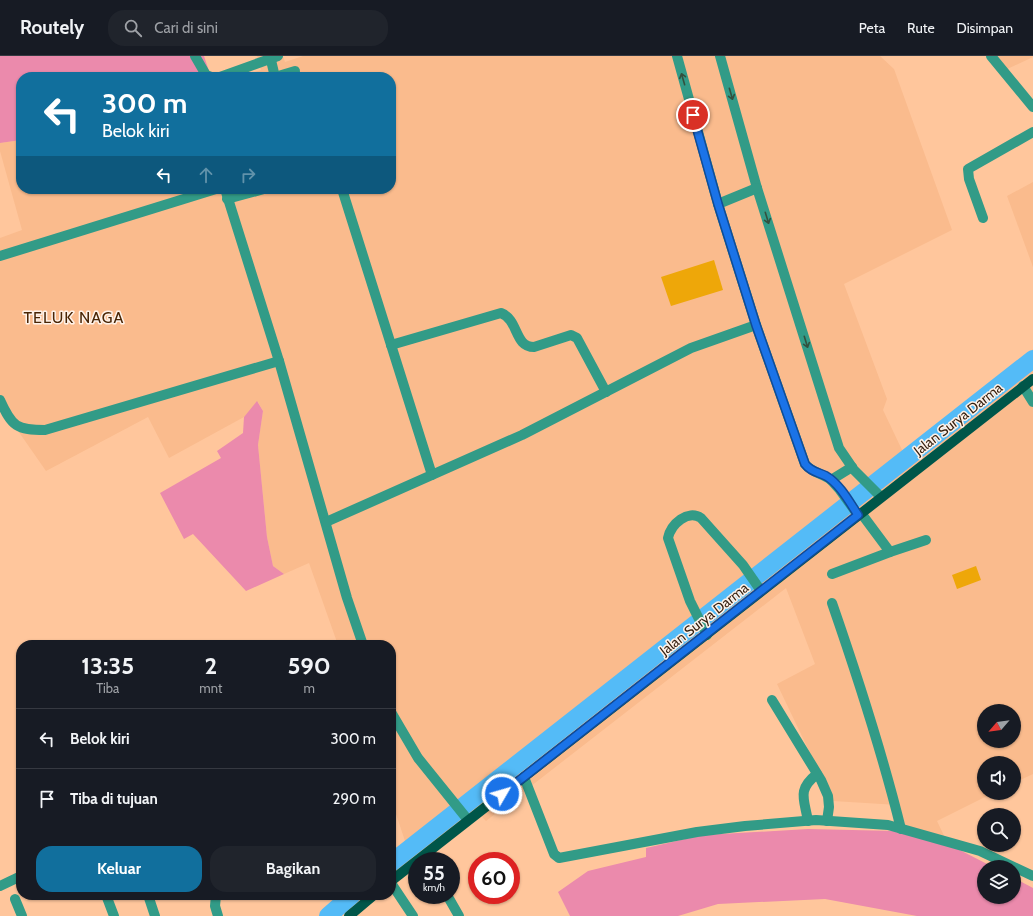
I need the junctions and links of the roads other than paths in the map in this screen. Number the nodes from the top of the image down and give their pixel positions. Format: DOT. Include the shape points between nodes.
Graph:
graph roads {
  1 [pos="195,56"];
  2 [pos="677,56"];
  3 [pos="720,56"];
  4 [pos="991,56"];
  5 [pos="273,57"];
  6 [pos="295,71"];
  7 [pos="204,72"];
  8 [pos="233,72"];
  9 [pos="274,72"];
  10 [pos="292,72"];
  11 [pos="1033,107"];
  12 [pos="1033,132"];
  13 [pos="757,188"];
  14 [pos="200,194"];
  15 [pos="226,194"];
  16 [pos="344,194"];
  17 [pos="718,204"];
  18 [pos="984,218"];
  19 [pos="0,256"];
  20 [pos="756,325"];
  21 [pos="391,345"];
  22 [pos="278,361"];
  23 [pos="1033,378"];
  24 [pos="1023,386"];
  25 [pos="606,392"];
  26 [pos="0,400"];
  27 [pos="1033,402"];
  28 [pos="853,468"];
  29 [pos="432,475"];
  30 [pos="831,480"];
  31 [pos="878,494"];
  32 [pos="857,512"];
  33 [pos="326,522"];
  34 [pos="926,540"];
  35 [pos="890,552"];
  36 [pos="832,574"];
  37 [pos="759,589"];
  38 [pos="832,603"];
  39 [pos="706,632"];
  40 [pos="361,640"];
  41 [pos="772,700"];
  42 [pos="396,721"];
  43 [pos="817,774"];
  44 [pos="524,777"];
  45 [pos="466,819"];
  46 [pos="808,821"];
  47 [pos="827,821"];
  48 [pos="901,829"];
  49 [pos="432,852"];
  50 [pos="408,870"];
  51 [pos="1033,876"];
  52 [pos="16,878"];
  53 [pos="396,879"];
  54 [pos="0,886"];
  55 [pos="396,890"];
  56 [pos="15,899"];
  57 [pos="108,900"];
  58 [pos="150,900"];
  59 [pos="216,900"];
  60 [pos="368,900"];
  61 [pos="452,904"];
  62 [pos="22,916"];
  63 [pos="114,916"];
  64 [pos="155,916"];
  65 [pos="218,916"];
  66 [pos="349,916"];
  67 [pos="413,916"];
  68 [pos="459,916"];
  1 -- 7 [label="street"];
  17 -- 2 [label="street, one-way"];
  3 -- 13 [label="street, one-way"];
  4 -- 11 [label="street"];
  5 -- 8 [label="street"];
  5 -- 9 [label="street"];
  6 -- 10 [label="street"];
  12 -- 18 [label="street" via="968,169"];
  13 -- 17 [label="street"];
  13 -- 28 [label="street, one-way" via="839,448"];
  14 -- 19 [label="street"];
  15 -- 22 [label="street"];
  16 -- 21 [label="street"];
  17 -- 20 [label="street"];
  20 -- 25 [label="street" via="705,342"];
  20 -- 30 [label="street" via="805,464 814,472"];
  21 -- 25 [label="street" via="501,313 512,321 523,344 528,347 571,335 576,338"];
  21 -- 29 [label="street"];
  22 -- 26 [label="street" via="45,430 24,430 8,417"];
  22 -- 33 [label="street"];
  23 -- 24 [label="main road, Jalan Surya Darma"];
  24 -- 27 [label="street"];
  24 -- 31 [label="main road, Jalan Surya Darma"];
  25 -- 29 [label="street" via="522,435"];
  28 -- 30 [label="street"];
  28 -- 31 [label="street"];
  29 -- 33 [label="street"];
  30 -- 32 [label="street"];
  31 -- 32 [label="main road, Jalan Surya Darma"];
  32 -- 35 [label="street"];
  32 -- 37 [label="main road, Jalan Surya Darma"];
  33 -- 40 [label="street"];
  34 -- 35 [label="street"];
  35 -- 36 [label="street"];
  37 -- 39 [label="main road, Jalan Surya Darma"];
  37 -- 39 [label="street" via="743,565 701,518 695,514 689,515 674,524 668,538 690,601"];
  38 -- 48 [label="street" via="864,695"];
  39 -- 44 [label="main road, Jalan Surya Darma"];
  41 -- 43 [label="street"];
  42 -- 45 [label="street" via="418,758"];
  43 -- 46 [label="street" via="807,782 804,791"];
  43 -- 47 [label="street" via="828,796"];
  44 -- 45 [label="main road, Jalan Surya Darma"];
  44 -- 46 [label="street" via="554,854 559,858 698,832"];
  45 -- 49 [label="main road, Jalan Surya Darma"];
  46 -- 47 [label="street"];
  47 -- 48 [label="street" via="888,825"];
  48 -- 51 [label="street" via="980,851"];
  50 -- 53 [label="main road, Jalan Surya Darma"];
  52 -- 54 [label="street"];
  55 -- 67 [label="street"];
  56 -- 62 [label="street"];
  57 -- 63 [label="street"];
  58 -- 64 [label="street"];
  59 -- 65 [label="street"];
  60 -- 66 [label="main road"];
  61 -- 68 [label="street"];
}
